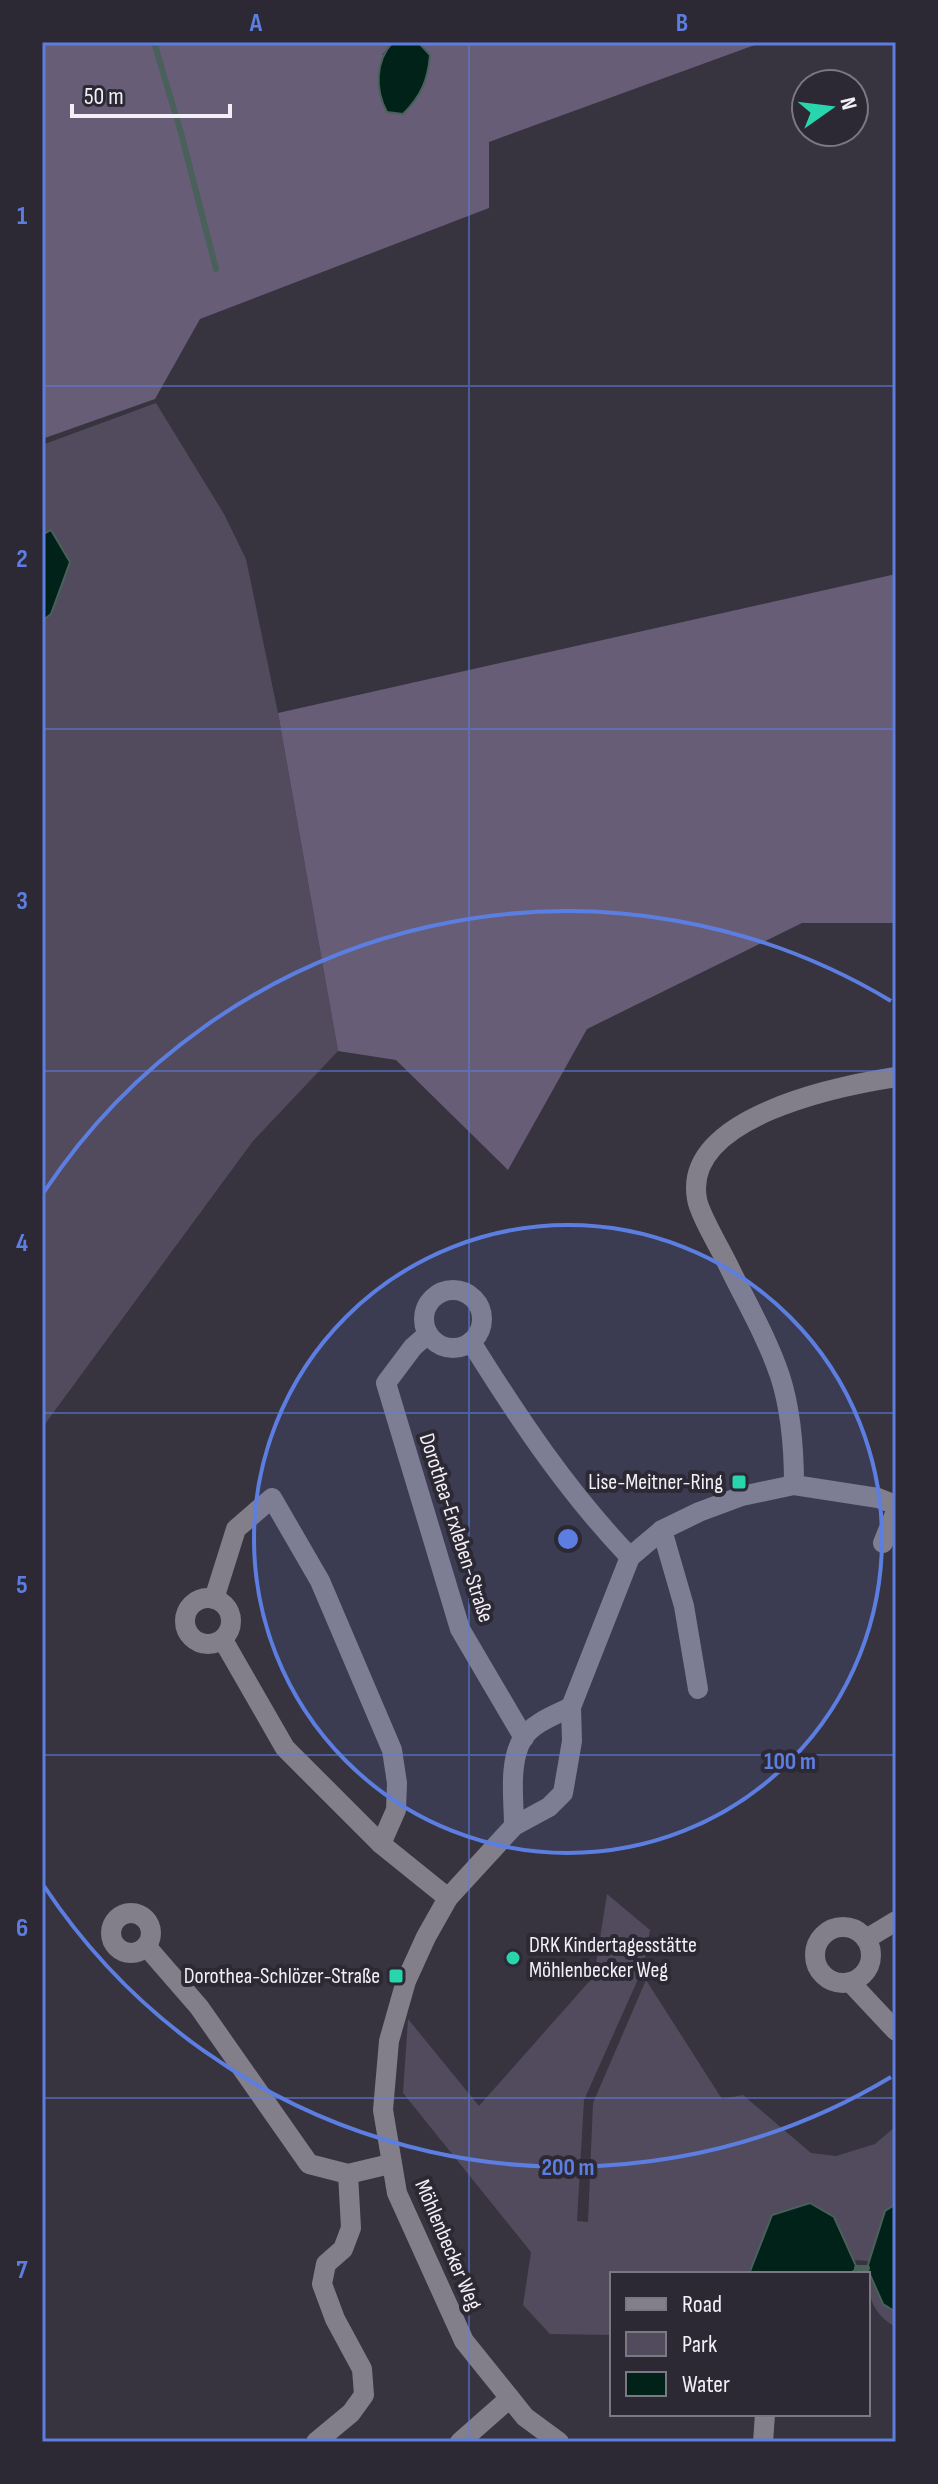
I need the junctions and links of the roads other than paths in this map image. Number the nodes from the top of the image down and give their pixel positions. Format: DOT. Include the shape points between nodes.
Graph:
graph roads {
  1 [pos="896,1077"];
  2 [pos="428,1334"];
  3 [pos="471,1342"];
  4 [pos="794,1485"];
  5 [pos="896,1505"];
  6 [pos="896,1511"];
  7 [pos="662,1530"];
  8 [pos="883,1543"];
  9 [pos="630,1557"];
  10 [pos="214,1599"];
  11 [pos="223,1640"];
  12 [pos="698,1689"];
  13 [pos="571,1707"];
  14 [pos="524,1738"];
  15 [pos="514,1826"];
  16 [pos="381,1844"];
  17 [pos="448,1898"];
  18 [pos="896,1921"];
  19 [pos="866,1939"];
  20 [pos="146,1946"];
  21 [pos="850,1982"];
  22 [pos="896,2031"];
  23 [pos="390,2164"];
  24 [pos="348,2174"];
  25 [pos="510,2398"];
  26 [pos="765,2416"];
  27 [pos="316,2442"];
  28 [pos="460,2442"];
  29 [pos="559,2442"];
  30 [pos="763,2442"];
  1 -- 4 [label="street" via="844,1085 779,1106 722,1136 699,1165 697,1200 780,1377 794,1452"];
  2 -- 3 [label="street" via="451,1348"];
  2 -- 3 [label="street" via="424,1315 433,1298 461,1291 481,1311 481,1330"];
  2 -- 14 [label="street, Dorothea-Erxleben-Straße" via="386,1383 460,1629"];
  3 -- 9 [label="street" via="564,1482"];
  4 -- 5 [label="street, Möhlenbecker Weg"];
  4 -- 7 [label="street, Möhlenbecker Weg" via="742,1496"];
  6 -- 8 [label="street"];
  7 -- 9 [label="street, Möhlenbecker Weg"];
  7 -- 12 [label="street" via="684,1606"];
  9 -- 13 [label="street, Möhlenbecker Weg"];
  10 -- 11 [label="street" via="230,1613 231,1627"];
  10 -- 11 [label="street" via="193,1603 185,1625 200,1643"];
  10 -- 16 [label="street" via="236,1529 272,1498 320,1581 392,1750 396,1810"];
  11 -- 16 [label="street" via="285,1748"];
  13 -- 14 [label="street"];
  13 -- 15 [label="street, Möhlenbecker Weg" via="572,1741 563,1793"];
  14 -- 15 [label="street" via="514,1782"];
  15 -- 17 [label="street, Möhlenbecker Weg"];
  16 -- 17 [label="street"];
  17 -- 23 [label="street, Möhlenbecker Weg" via="406,1981 389,2041 383,2110"];
  18 -- 19 [label="street"];
  19 -- 21 [label="street" via="869,1964"];
  19 -- 21 [label="street" via="841,1927 817,1943 819,1970 833,1981"];
  20 -- 24 [label="street" via="199,2007 309,2164"];
  21 -- 22 [label="street"];
  23 -- 24 [label="street"];
  23 -- 25 [label="street, Möhlenbecker Weg" via="397,2193 464,2341"];
  24 -- 27 [label="street" via="351,2228 343,2249 326,2264 322,2284 362,2369 364,2395"];
  25 -- 28 [label="street"];
  25 -- 29 [label="street, Möhlenbecker Weg" via="525,2417"];
  26 -- 30 [label="street"];
}
